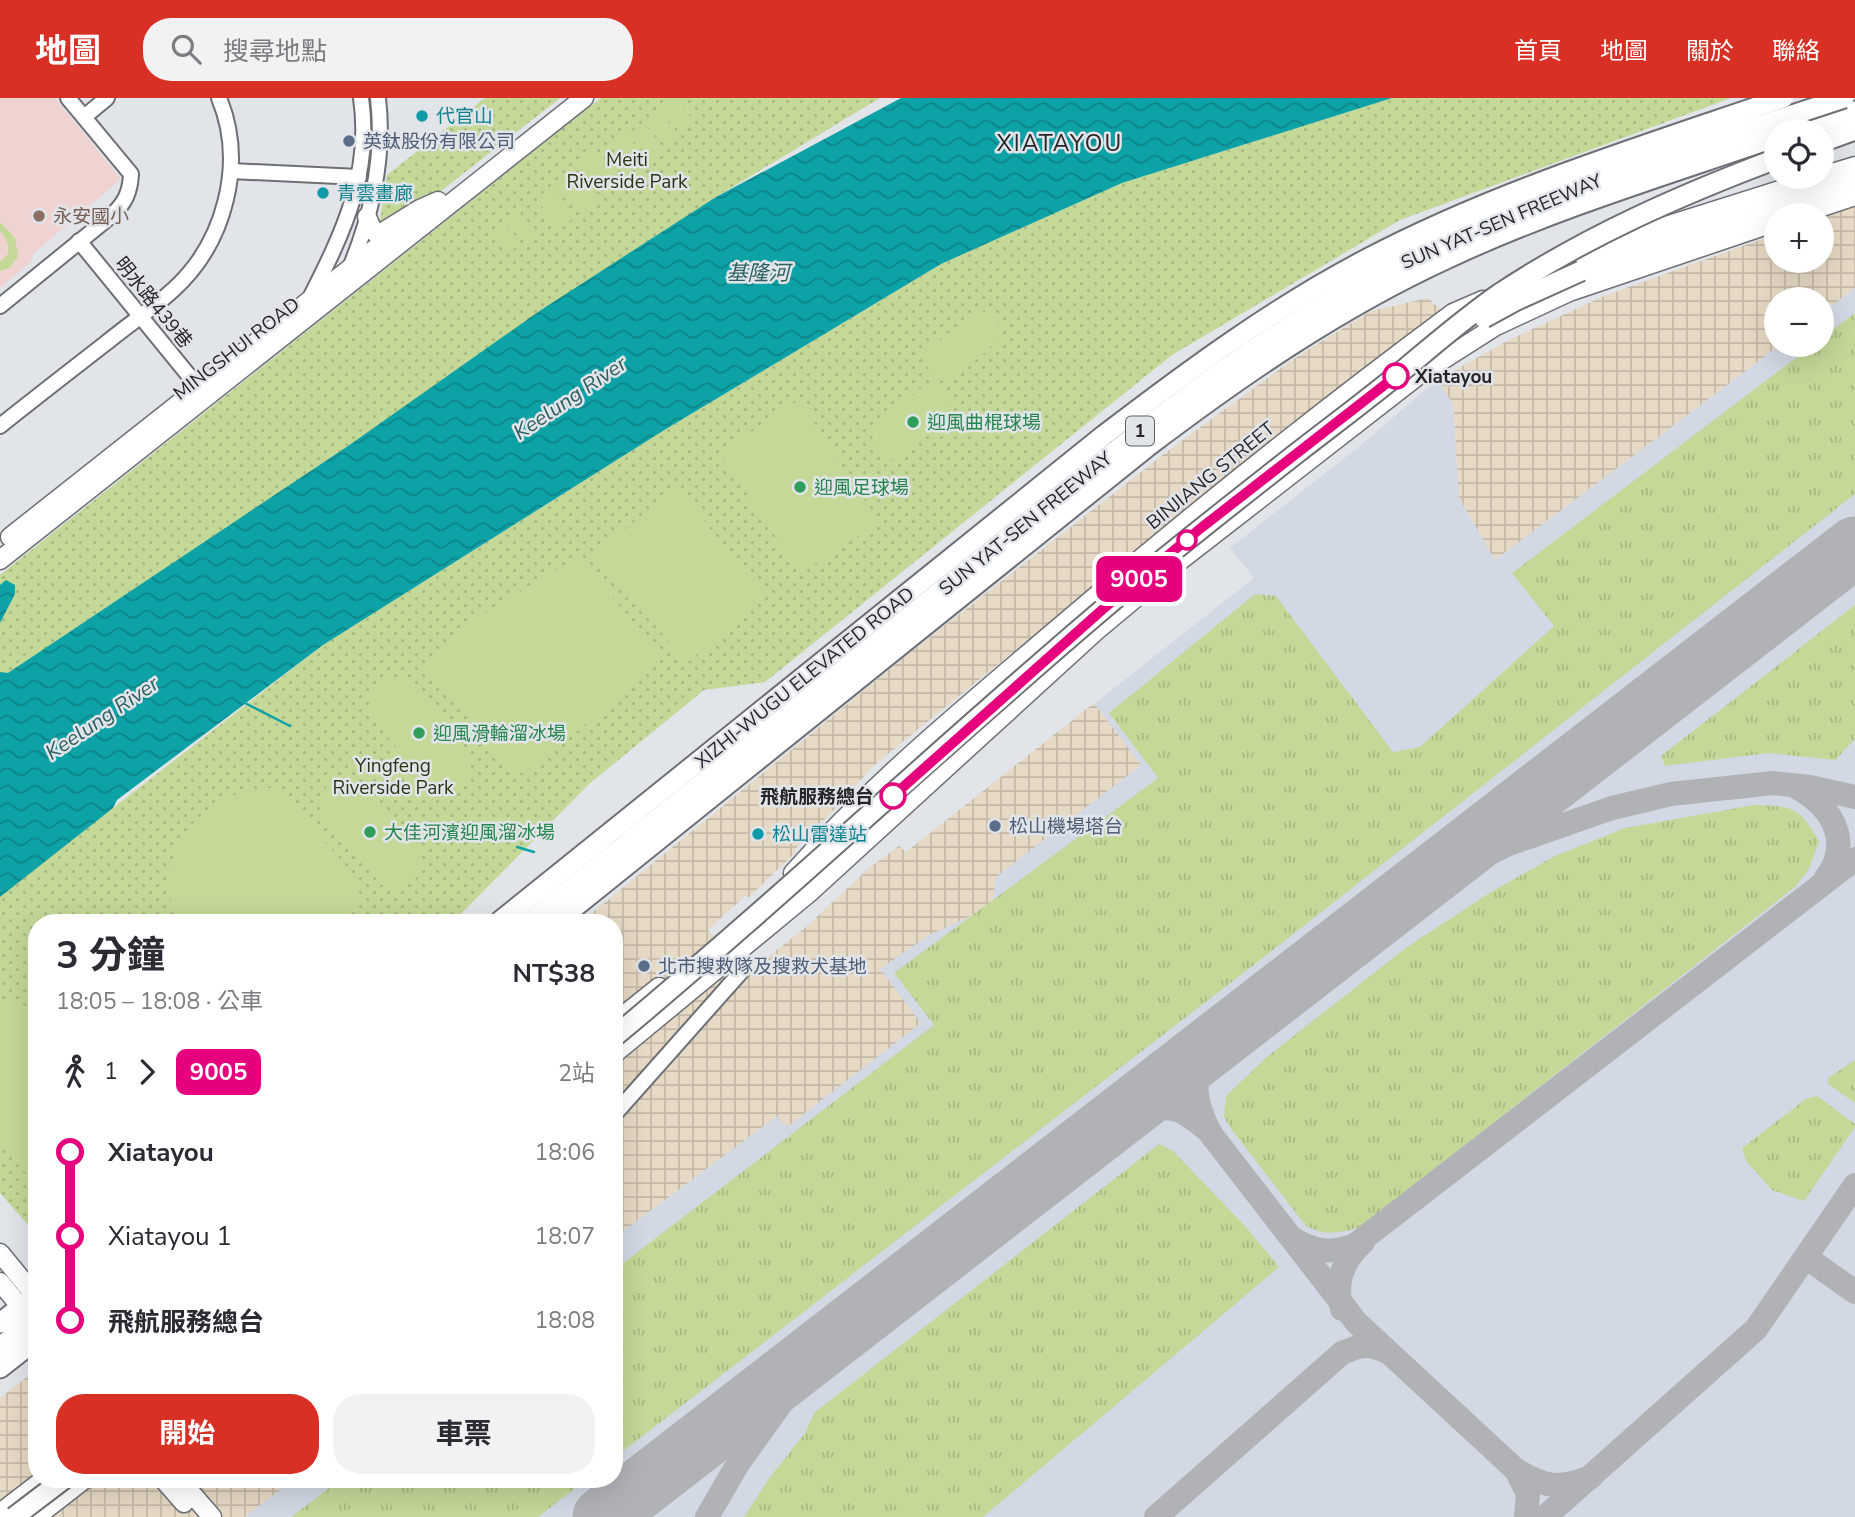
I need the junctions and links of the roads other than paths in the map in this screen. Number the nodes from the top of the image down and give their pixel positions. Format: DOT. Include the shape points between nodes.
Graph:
graph roads {
  1 [pos="68,98"];
  2 [pos="107,98"];
  3 [pos="219,98"];
  4 [pos="361,98"];
  5 [pos="379,98"];
  6 [pos="568,98"];
  7 [pos="584,98"];
  8 [pos="1783,98"];
  9 [pos="1844,98"];
  10 [pos="1855,111"];
  11 [pos="84,117"];
  12 [pos="1831,119"];
  13 [pos="1855,130"];
  14 [pos="1834,138"];
  15 [pos="1764,141"];
  16 [pos="1764,164"];
  17 [pos="1855,166"];
  18 [pos="231,171"];
  19 [pos="1834,173"];
  20 [pos="359,177"];
  21 [pos="1855,181"];
  22 [pos="1783,189"];
  23 [pos="1855,196"];
  24 [pos="438,201"];
  25 [pos="1834,203"];
  26 [pos="367,217"];
  27 [pos="1764,226"];
  28 [pos="79,241"];
  29 [pos="351,266"];
  30 [pos="1559,267"];
  31 [pos="1569,292"];
  32 [pos="339,293"];
  33 [pos="310,298"];
  34 [pos="0,306"];
  35 [pos="140,316"];
  36 [pos="1406,368"];
  37 [pos="199,388"];
  38 [pos="0,426"];
  39 [pos="55,519"];
  40 [pos="0,545"];
  41 [pos="0,560"];
  42 [pos="0,568"];
  43 [pos="856,804"];
  44 [pos="879,831"];
  45 [pos="509,914"];
  46 [pos="539,914"];
  47 [pos="566,914"];
  48 [pos="735,956"];
  49 [pos="623,1016"];
  50 [pos="623,1030"];
  51 [pos="623,1047"];
  52 [pos="623,1105"];
  53 [pos="0,1253"];
  54 [pos="0,1282"];
  55 [pos="28,1286"];
  56 [pos="28,1303"];
  57 [pos="28,1316"];
  58 [pos="0,1323"];
  59 [pos="28,1324"];
  60 [pos="28,1346"];
  61 [pos="0,1347"];
  62 [pos="0,1368"];
  63 [pos="31,1488"];
  64 [pos="52,1488"];
  65 [pos="73,1488"];
  66 [pos="82,1488"];
  67 [pos="171,1488"];
  68 [pos="187,1488"];
  69 [pos="0,1512"];
  70 [pos="14,1517"];
  71 [pos="36,1517"];
  72 [pos="45,1517"];
  73 [pos="196,1517"];
  74 [pos="212,1517"];
  1 -- 11 [label="street"];
  2 -- 11 [label="street"];
  3 -- 18 [label="street" via="228,124"];
  4 -- 20 [label="street, MINGSHUI ROAD"];
  5 -- 26 [label="street, MINGSHUI ROAD" via="378,174"];
  6 -- 24 [label="main road"];
  7 -- 32 [label="main road"];
  8 -- 45 [label="highway, XIZHI-WUGU ELEVATED ROAD / 1, bridge" via="1465,212 1288,304 1205,358 1103,436"];
  9 -- 46 [label="highway, SUN YAT-SEN FREEWAY / 1, bridge" via="1610,176 1471,229 1333,298 1261,342 1106,458"];
  10 -- 12 [label="highway"];
  11 -- 28 [label="street" via="131,174 123,204"];
  13 -- 14 [label="highway"];
  15 -- 47 [label="highway, SUN YAT-SEN FREEWAY / 1, bridge" via="1592,200 1460,253 1369,297 1290,344 1147,447"];
  16 -- 36 [label="highway, bridge" via="1687,194 1564,254 1455,326"];
  17 -- 19 [label="main road, BINJIANG STREET"];
  18 -- 20 [label="street"];
  18 -- 35 [label="street" via="218,226 207,248 173,289"];
  20 -- 33 [label="street, MINGSHUI ROAD" via="342,235"];
  21 -- 36 [label="highway, bridge" via="1581,271 1459,332"];
  22 -- 30 [label="main road, BINJIANG STREET" via="1618,241"];
  23 -- 25 [label="main road"];
  24 -- 26 [label="main road" via="378,235"];
  24 -- 29 [label="main road"];
  26 -- 29 [label="street, MINGSHUI ROAD"];
  27 -- 31 [label="main road"];
  28 -- 34 [label="street"];
  28 -- 35 [label="street, 明水路439巷"];
  29 -- 32 [label="street, MINGSHUI ROAD"];
  29 -- 33 [label="main road"];
  30 -- 31 [label="main road"];
  30 -- 43 [label="main road, BINJIANG STREET" via="1454,313 1371,375 1210,500"];
  31 -- 44 [label="main road" via="1465,344 1322,448 1096,631"];
  32 -- 39 [label="main road, MINGSHUI ROAD"];
  33 -- 37 [label="main road, MINGSHUI ROAD"];
  35 -- 37 [label="street, 明水路439巷"];
  35 -- 38 [label="street"];
  36 -- 50 [label="highway, bridge" via="1103,609 717,952"];
  37 -- 40 [label="main road, MINGSHUI ROAD"];
  39 -- 41 [label="main road, MINGSHUI ROAD"];
  39 -- 42 [label="main road"];
  43 -- 44 [label="main road"];
  43 -- 49 [label="main road, BINJIANG STREET" via="791,876"];
  44 -- 48 [label="main road"];
  48 -- 51 [label="main road"];
  48 -- 52 [label="street" via="741,972"];
  53 -- 55 [label="main road"];
  54 -- 57 [label="main road"];
  56 -- 58 [label="highway"];
  59 -- 61 [label="highway"];
  60 -- 62 [label="highway"];
  63 -- 69 [label="main road"];
  64 -- 70 [label="highway, bridge"];
  65 -- 71 [label="main road"];
  66 -- 72 [label="main road"];
  67 -- 73 [label="main road"];
  68 -- 74 [label="main road"];
}
